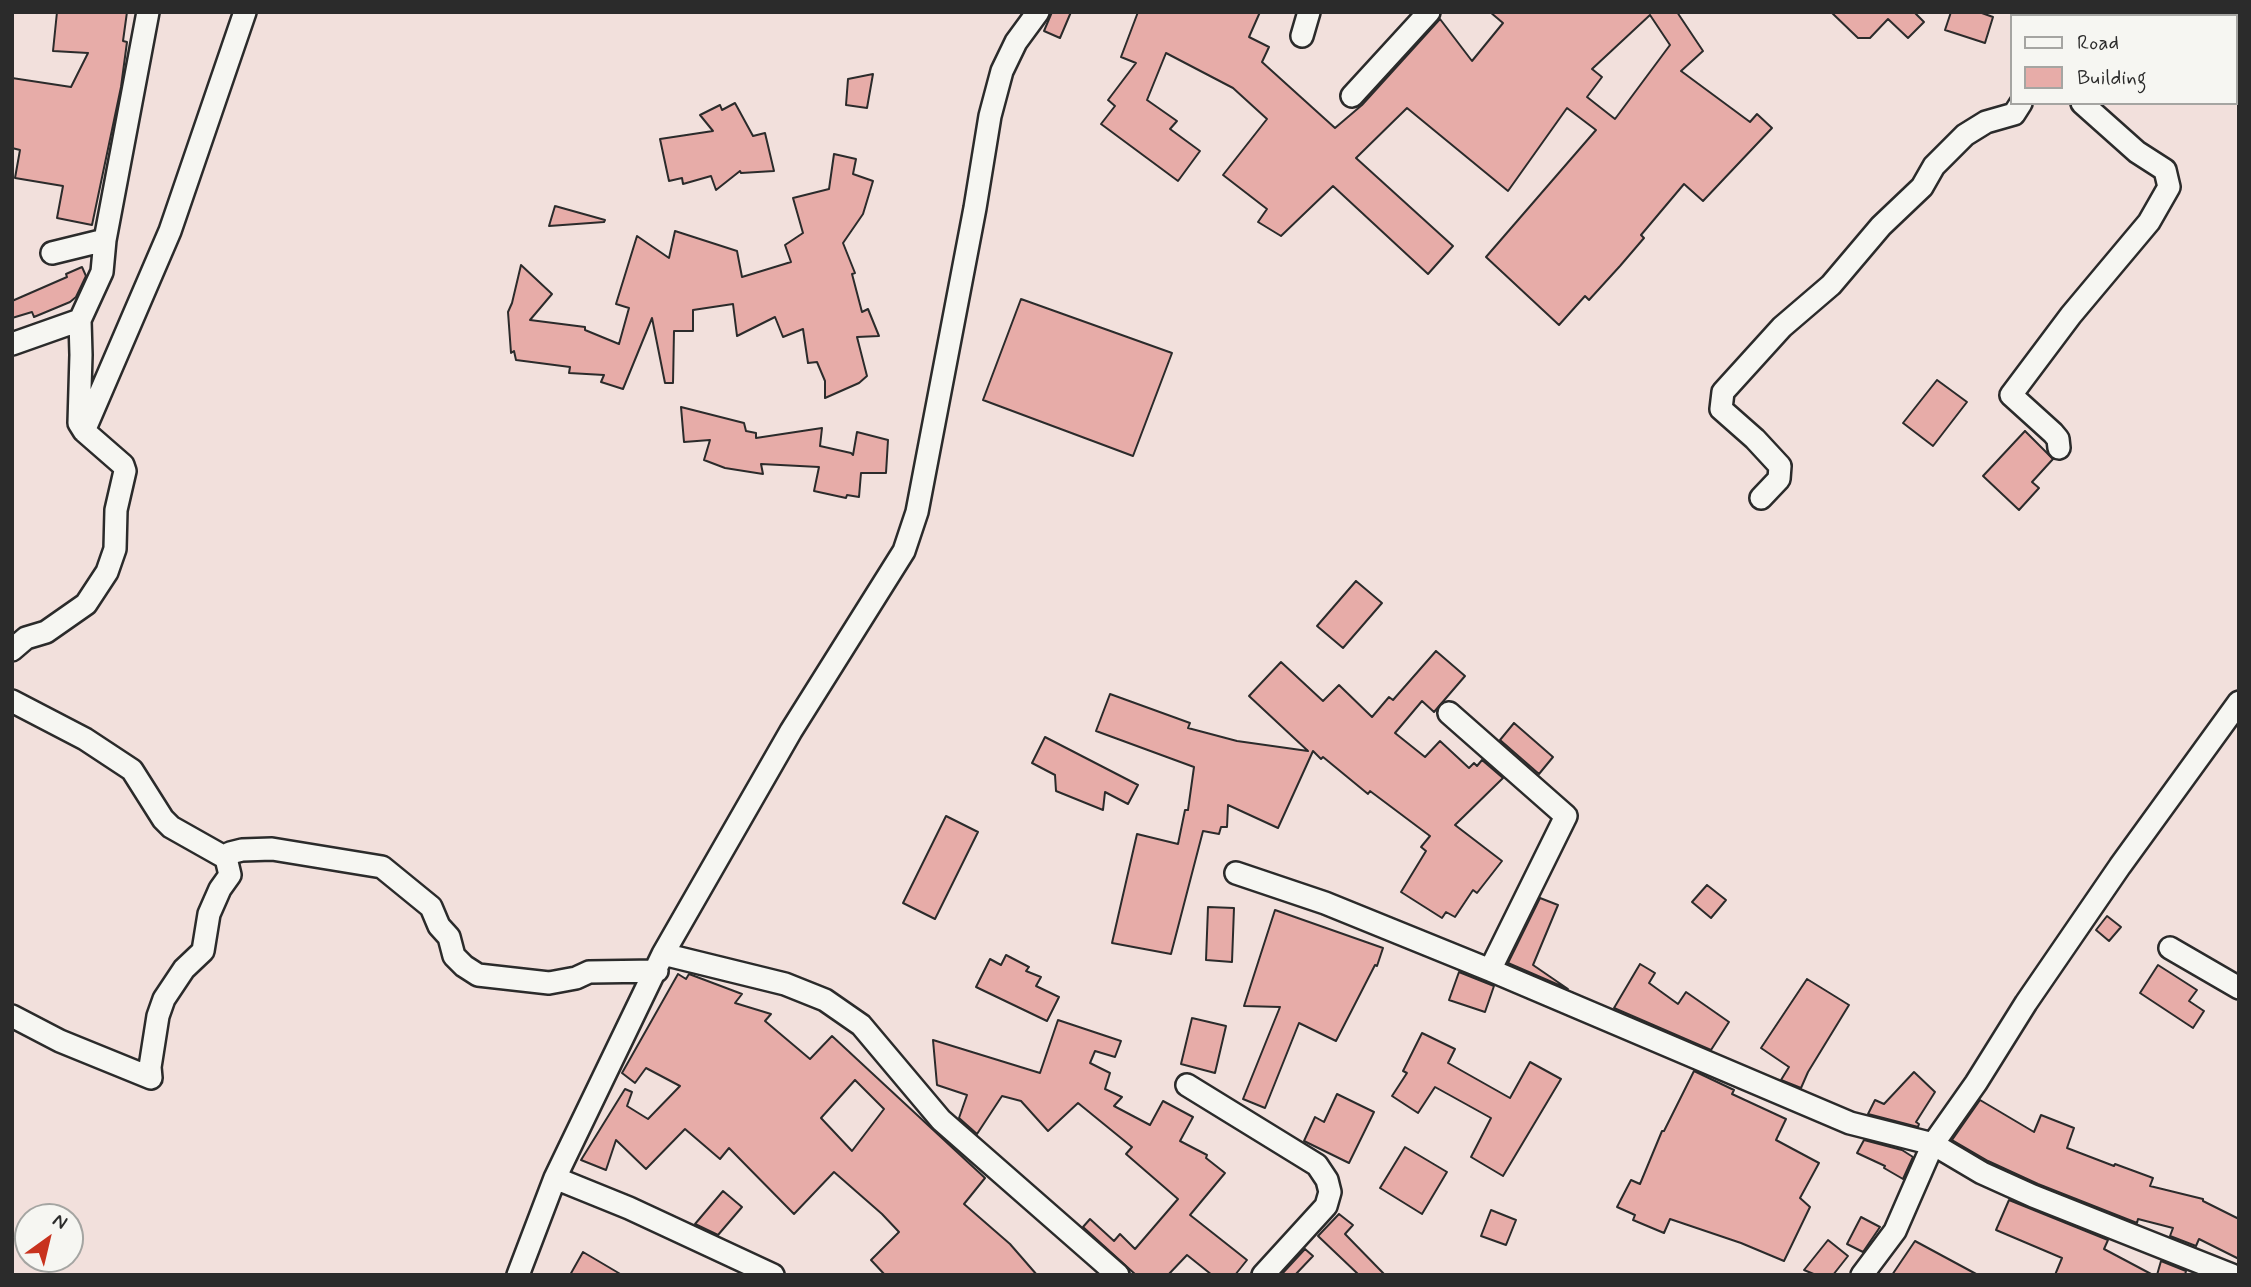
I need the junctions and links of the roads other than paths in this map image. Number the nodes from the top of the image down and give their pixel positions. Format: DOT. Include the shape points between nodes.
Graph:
graph roads {
  1 [pos="148,12"];
  2 [pos="245,12"];
  3 [pos="1038,12"];
  4 [pos="1309,12"];
  5 [pos="1429,12"];
  6 [pos="1302,36"];
  7 [pos="1352,96"];
  8 [pos="2020,105"];
  9 [pos="2084,105"];
  10 [pos="105,240"];
  11 [pos="52,253"];
  12 [pos="80,320"];
  13 [pos="12,344"];
  14 [pos="84,431"];
  15 [pos="2059,448"];
  16 [pos="1761,498"];
  17 [pos="12,650"];
  18 [pos="12,701"];
  19 [pos="2239,702"];
  20 [pos="1449,713"];
  21 [pos="226,858"];
  22 [pos="1236,873"];
  23 [pos="2170,948"];
  24 [pos="660,962"];
  25 [pos="1490,970"];
  26 [pos="2239,988"];
  27 [pos="12,1016"];
  28 [pos="1187,1085"];
  29 [pos="1933,1144"];
  30 [pos="555,1178"];
  31 [pos="518,1275"];
  32 [pos="773,1275"];
  33 [pos="1118,1275"];
  34 [pos="1263,1275"];
  35 [pos="1862,1275"];
  36 [pos="2231,1275"];
  1 -- 10 [label="street"];
  2 -- 14 [label="street" via="170,231"];
  3 -- 24 [label="street" via="1002,71 990,116 916,512 904,551 791,731"];
  4 -- 6 [label="street"];
  5 -- 7 [label="street"];
  8 -- 16 [label="street" via="2014,114 1986,122 1965,135 1832,285 1782,327 1723,392 1721,409 1780,466 1779,479"];
  9 -- 15 [label="street" via="2137,152 2165,170 2169,187 2150,222 2071,314 2011,395 2053,433"];
  10 -- 11 [label="street"];
  10 -- 12 [label="street" via="102,272"];
  12 -- 13 [label="street"];
  12 -- 14 [label="street" via="78,415"];
  14 -- 17 [label="street" via="125,471 116,510 115,549 107,572 86,604"];
  18 -- 21 [label="street" via="132,770 171,827"];
  19 -- 29 [label="street" via="2026,1003"];
  20 -- 25 [label="street" via="1566,816"];
  21 -- 24 [label="street" via="242,850 272,849 383,867 431,906 454,956 478,975 549,983"];
  21 -- 27 [label="street" via="230,875 209,914 203,951 172,986 158,1016 151,1078"];
  22 -- 25 [label="street" via="1325,903"];
  23 -- 26 [label="street"];
  24 -- 30 [label="street"];
  24 -- 33 [label="street" via="785,984 825,1000 852,1018 941,1121"];
  25 -- 29 [label="street" via="1850,1123"];
  28 -- 34 [label="street" via="1317,1166 1328,1180 1326,1206"];
  29 -- 35 [label="street" via="1895,1231"];
  29 -- 36 [label="street" via="2033,1196"];
  30 -- 31 [label="street"];
  30 -- 32 [label="street"];
}
